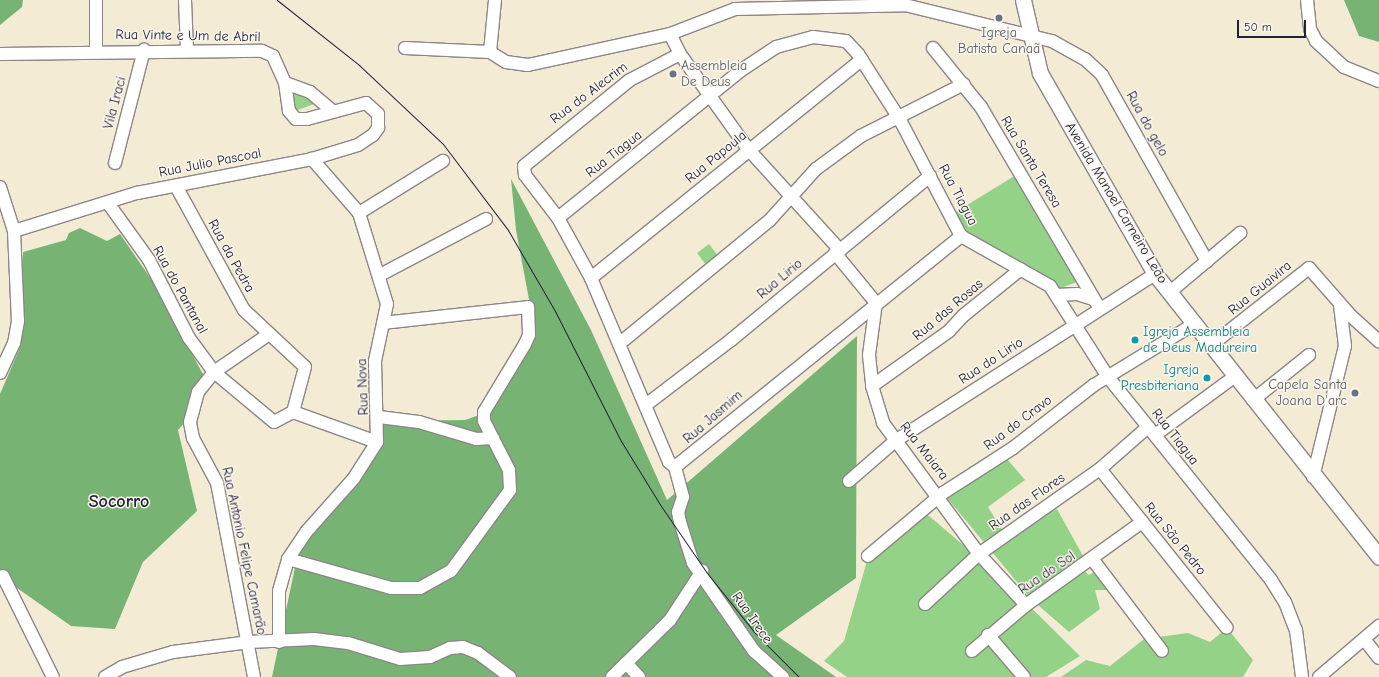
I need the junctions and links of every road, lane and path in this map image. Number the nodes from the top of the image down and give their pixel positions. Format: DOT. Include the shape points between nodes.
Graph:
graph roads {
  1 [pos="96,0"];
  2 [pos="185,0"];
  3 [pos="495,0"];
  4 [pos="1023,0"];
  5 [pos="1307,0"];
  6 [pos="904,2"];
  7 [pos="734,4"];
  8 [pos="670,34"];
  9 [pos="1028,35"];
  10 [pos="404,48"];
  11 [pos="933,48"];
  12 [pos="144,50"];
  13 [pos="187,50"];
  14 [pos="96,51"];
  15 [pos="490,52"];
  16 [pos="0,54"];
  17 [pos="680,54"];
  18 [pos="862,59"];
  19 [pos="1379,81"];
  20 [pos="285,83"];
  21 [pos="964,84"];
  22 [pos="712,96"];
  23 [pos="366,103"];
  24 [pos="333,111"];
  25 [pos="899,118"];
  26 [pos="748,149"];
  27 [pos="312,159"];
  28 [pos="443,161"];
  29 [pos="115,163"];
  30 [pos="524,166"];
  31 [pos="930,176"];
  32 [pos="176,186"];
  33 [pos="0,187"];
  34 [pos="792,198"];
  35 [pos="108,203"];
  36 [pos="359,213"];
  37 [pos="3,218"];
  38 [pos="558,218"];
  39 [pos="486,219"];
  40 [pos="14,231"];
  41 [pos="1240,233"];
  42 [pos="961,236"];
  43 [pos="838,251"];
  44 [pos="1207,261"];
  45 [pos="1021,269"];
  46 [pos="1155,274"];
  47 [pos="380,275"];
  48 [pos="591,278"];
  49 [pos="1170,292"];
  50 [pos="1056,295"];
  51 [pos="876,303"];
  52 [pos="1096,304"];
  53 [pos="1340,305"];
  54 [pos="384,323"];
  55 [pos="1076,323"];
  56 [pos="1194,324"];
  57 [pos="269,334"];
  58 [pos="1379,341"];
  59 [pos="619,344"];
  60 [pos="1210,346"];
  61 [pos="1309,355"];
  62 [pos="214,372"];
  63 [pos="0,373"];
  64 [pos="1108,377"];
  65 [pos="1234,377"];
  66 [pos="872,386"];
  67 [pos="1253,400"];
  68 [pos="647,404"];
  69 [pos="293,412"];
  70 [pos="379,418"];
  71 [pos="1152,431"];
  72 [pos="493,438"];
  73 [pos="894,441"];
  74 [pos="376,442"];
  75 [pos="675,467"];
  76 [pos="1100,469"];
  77 [pos="1313,477"];
  78 [pos="849,481"];
  79 [pos="940,496"];
  80 [pos="1142,522"];
  81 [pos="979,554"];
  82 [pos="868,556"];
  83 [pos="1379,557"];
  84 [pos="288,559"];
  85 [pos="1093,560"];
  86 [pos="702,571"];
  87 [pos="3,576"];
  88 [pos="925,604"];
  89 [pos="1026,605"];
  90 [pos="1379,626"];
  91 [pos="1227,628"];
  92 [pos="988,635"];
  93 [pos="1364,639"];
  94 [pos="249,642"];
  95 [pos="279,642"];
  96 [pos="972,651"];
  97 [pos="1162,651"];
  98 [pos="1379,658"];
  99 [pos="626,663"];
  100 [pos="53,677"];
  101 [pos="105,677"];
  102 [pos="254,677"];
  103 [pos="510,677"];
  104 [pos="612,677"];
  105 [pos="639,677"];
  106 [pos="783,677"];
  107 [pos="1024,677"];
  108 [pos="1302,677"];
  109 [pos="1319,677"];
  1 -- 14 [label="street, Rua Vinte e Um de Abril"];
  2 -- 13 [label="street"];
  3 -- 15 [label="street"];
  4 -- 9 [label="main road, Avenida Manoel Carneiro Leão"];
  5 -- 19 [label="street" via="1310,29 1316,41 1344,66"];
  6 -- 7 [label="street, Rua do gelo"];
  6 -- 9 [label="street, Rua do gelo"];
  7 -- 8 [label="street, Rua do gelo"];
  8 -- 15 [label="street, Rua do gelo" via="528,65 506,62"];
  8 -- 17 [label="street"];
  9 -- 44 [label="street, Rua do gelo" via="1072,51 1102,75"];
  9 -- 46 [label="main road, Avenida Manoel Carneiro Leão" via="1044,79"];
  10 -- 15 [label="street"];
  11 -- 21 [label="street, Rua Santa Teresa"];
  12 -- 13 [label="street, Rua Vinte e Um de Abril"];
  12 -- 14 [label="street, Rua Vinte e Um de Abril"];
  12 -- 29 [label="street, Vila Iraci"];
  13 -- 20 [label="street, Rua Vinte e Um de Abril" via="269,52"];
  14 -- 16 [label="street, Rua Vinte e Um de Abril"];
  17 -- 22 [label="street"];
  17 -- 30 [label="street, Rua do Alecrim" via="630,80"];
  18 -- 22 [label="street, Rua Tiagua" via="852,46 837,38 788,41 740,71"];
  18 -- 25 [label="street, Rua Tiagua"];
  18 -- 26 [label="street, Rua Papoula"];
  20 -- 24 [label="street" via="310,92"];
  20 -- 24 [label="street, Rua Vinte e Um de Abril" via="289,111 296,119"];
  21 -- 25 [label="street"];
  21 -- 52 [label="street, Rua Santa Teresa" via="1025,180"];
  22 -- 26 [label="street"];
  22 -- 38 [label="street, Rua Tiagua"];
  23 -- 24 [label="street, Rua Vinte e Um de Abril"];
  23 -- 27 [label="street, Rua Julio Pascoal" via="378,114 374,136 358,145"];
  25 -- 31 [label="street, Rua Tiagua"];
  25 -- 34 [label="street" via="861,136 816,169"];
  26 -- 34 [label="street"];
  26 -- 48 [label="street, Rua Papoula"];
  27 -- 32 [label="street, Rua Julio Pascoal"];
  27 -- 36 [label="street, Rua Nova"];
  28 -- 36 [label="street"];
  30 -- 38 [label="street, Rua Jasmim" via="528,179"];
  31 -- 42 [label="street, Rua Tiagua"];
  31 -- 43 [label="street, Rua Lirio"];
  32 -- 35 [label="street, Rua Julio Pascoal"];
  32 -- 57 [label="street, Rua da Pedra" via="231,290 244,310"];
  33 -- 37 [label="street"];
  34 -- 43 [label="street"];
  34 -- 59 [label="street" via="727,258"];
  35 -- 40 [label="street, Rua Julio Pascoal"];
  35 -- 62 [label="street, Rua do Pantanal" via="149,260 189,338"];
  36 -- 47 [label="street, Rua Nova"];
  37 -- 40 [label="street"];
  38 -- 48 [label="street, Rua Jasmim"];
  39 -- 47 [label="street"];
  40 -- 63 [label="street" via="18,321 14,342"];
  41 -- 44 [label="street"];
  42 -- 45 [label="street, Rua Tiagua"];
  42 -- 51 [label="street, Rua Jasmim"];
  43 -- 51 [label="street"];
  43 -- 68 [label="street, Rua Lirio"];
  44 -- 49 [label="street"];
  45 -- 50 [label="street, Rua Tiagua" via="1041,279"];
  45 -- 66 [label="street, Rua das Rosas" via="964,315 949,331"];
  46 -- 49 [label="main road, Avenida Manoel Carneiro Leão"];
  46 -- 52 [label="street, Rua do Lirio"];
  47 -- 54 [label="street, Rua Nova" via="387,304"];
  48 -- 59 [label="street, Rua Jasmim"];
  49 -- 56 [label="main road, Avenida Manoel Carneiro Leão"];
  50 -- 52 [label="street" via="1077,294"];
  50 -- 55 [label="street, Rua Tiagua"];
  51 -- 66 [label="street, Rua Maiara" via="869,355"];
  51 -- 75 [label="street, Rua Jasmim"];
  52 -- 55 [label="street, Rua do Lirio"];
  53 -- 58 [label="street"];
  53 -- 60 [label="street, Rua Guaivira" via="1309,268"];
  53 -- 77 [label="street" via="1345,346"];
  54 -- 70 [label="street, Rua Nova" via="375,360"];
  54 -- 72 [label="street" via="528,307 528,335 525,344 484,412"];
  55 -- 64 [label="street, Rua Tiagua"];
  55 -- 73 [label="street, Rua do Lirio"];
  56 -- 60 [label="main road, Avenida Manoel Carneiro Leão"];
  56 -- 64 [label="street, Rua do Cravo"];
  57 -- 62 [label="street"];
  57 -- 69 [label="street, Rua da Pedra" via="305,367"];
  59 -- 68 [label="street, Rua Jasmim"];
  60 -- 65 [label="main road, Avenida Manoel Carneiro Leão"];
  61 -- 67 [label="street"];
  62 -- 69 [label="street" via="274,422"];
  62 -- 94 [label="street, Rua Antonio Felipe Camarão" via="198,392 190,422 193,438 217,483"];
  64 -- 71 [label="street, Rua Tiagua"];
  64 -- 79 [label="street, Rua do Cravo" via="1013,448"];
  65 -- 67 [label="main road, Avenida Manoel Carneiro Leão"];
  65 -- 71 [label="street, Rua das Flores"];
  66 -- 73 [label="street, Rua Maiara" via="878,410"];
  67 -- 77 [label="main road, Avenida Manoel Carneiro Leão"];
  68 -- 75 [label="street, Rua Jasmim" via="664,451"];
  69 -- 74 [label="street"];
  70 -- 72 [label="street" via="419,422 476,439"];
  70 -- 74 [label="street, Rua Nova"];
  71 -- 76 [label="street, Rua das Flores"];
  71 -- 108 [label="street, Rua Tiagua" via="1279,592 1296,630"];
  72 -- 84 [label="street" via="509,470 510,490 460,560 441,578 420,588 399,589"];
  73 -- 78 [label="street, Rua do Lirio"];
  73 -- 79 [label="street, Rua Maiara"];
  74 -- 84 [label="street, Rua Nova" via="354,478 307,531"];
  75 -- 86 [label="street, Rua Irece" via="683,497 678,512 680,522 693,563"];
  76 -- 80 [label="street, Rua São Pedro"];
  76 -- 81 [label="street, Rua das Flores"];
  77 -- 83 [label="main road, Avenida Manoel Carneiro Leão"];
  79 -- 81 [label="street, Rua Maiara"];
  79 -- 82 [label="street, Rua do Cravo"];
  80 -- 85 [label="street, Rua do Sol"];
  80 -- 91 [label="street, Rua São Pedro"];
  81 -- 88 [label="street, Rua das Flores"];
  81 -- 89 [label="street, Rua Maiara"];
  84 -- 95 [label="street, Rua Nova" via="279,591"];
  85 -- 89 [label="street, Rua do Sol"];
  85 -- 97 [label="street"];
  86 -- 99 [label="street" via="670,620"];
  86 -- 106 [label="street, Rua Irece" via="754,651"];
  87 -- 100 [label="street"];
  89 -- 92 [label="street, Rua do Sol"];
  90 -- 93 [label="street"];
  92 -- 96 [label="street, Rua do Sol"];
  92 -- 107 [label="street"];
  93 -- 98 [label="street"];
  93 -- 109 [label="street"];
  94 -- 95 [label="street"];
  94 -- 101 [label="street" via="148,658"];
  94 -- 102 [label="street, Rua Antonio Felipe Camarão"];
  95 -- 103 [label="street" via="336,640 400,659 430,657 450,648 463,647 478,653"];
  99 -- 104 [label="street"];
  99 -- 105 [label="street"];
}
